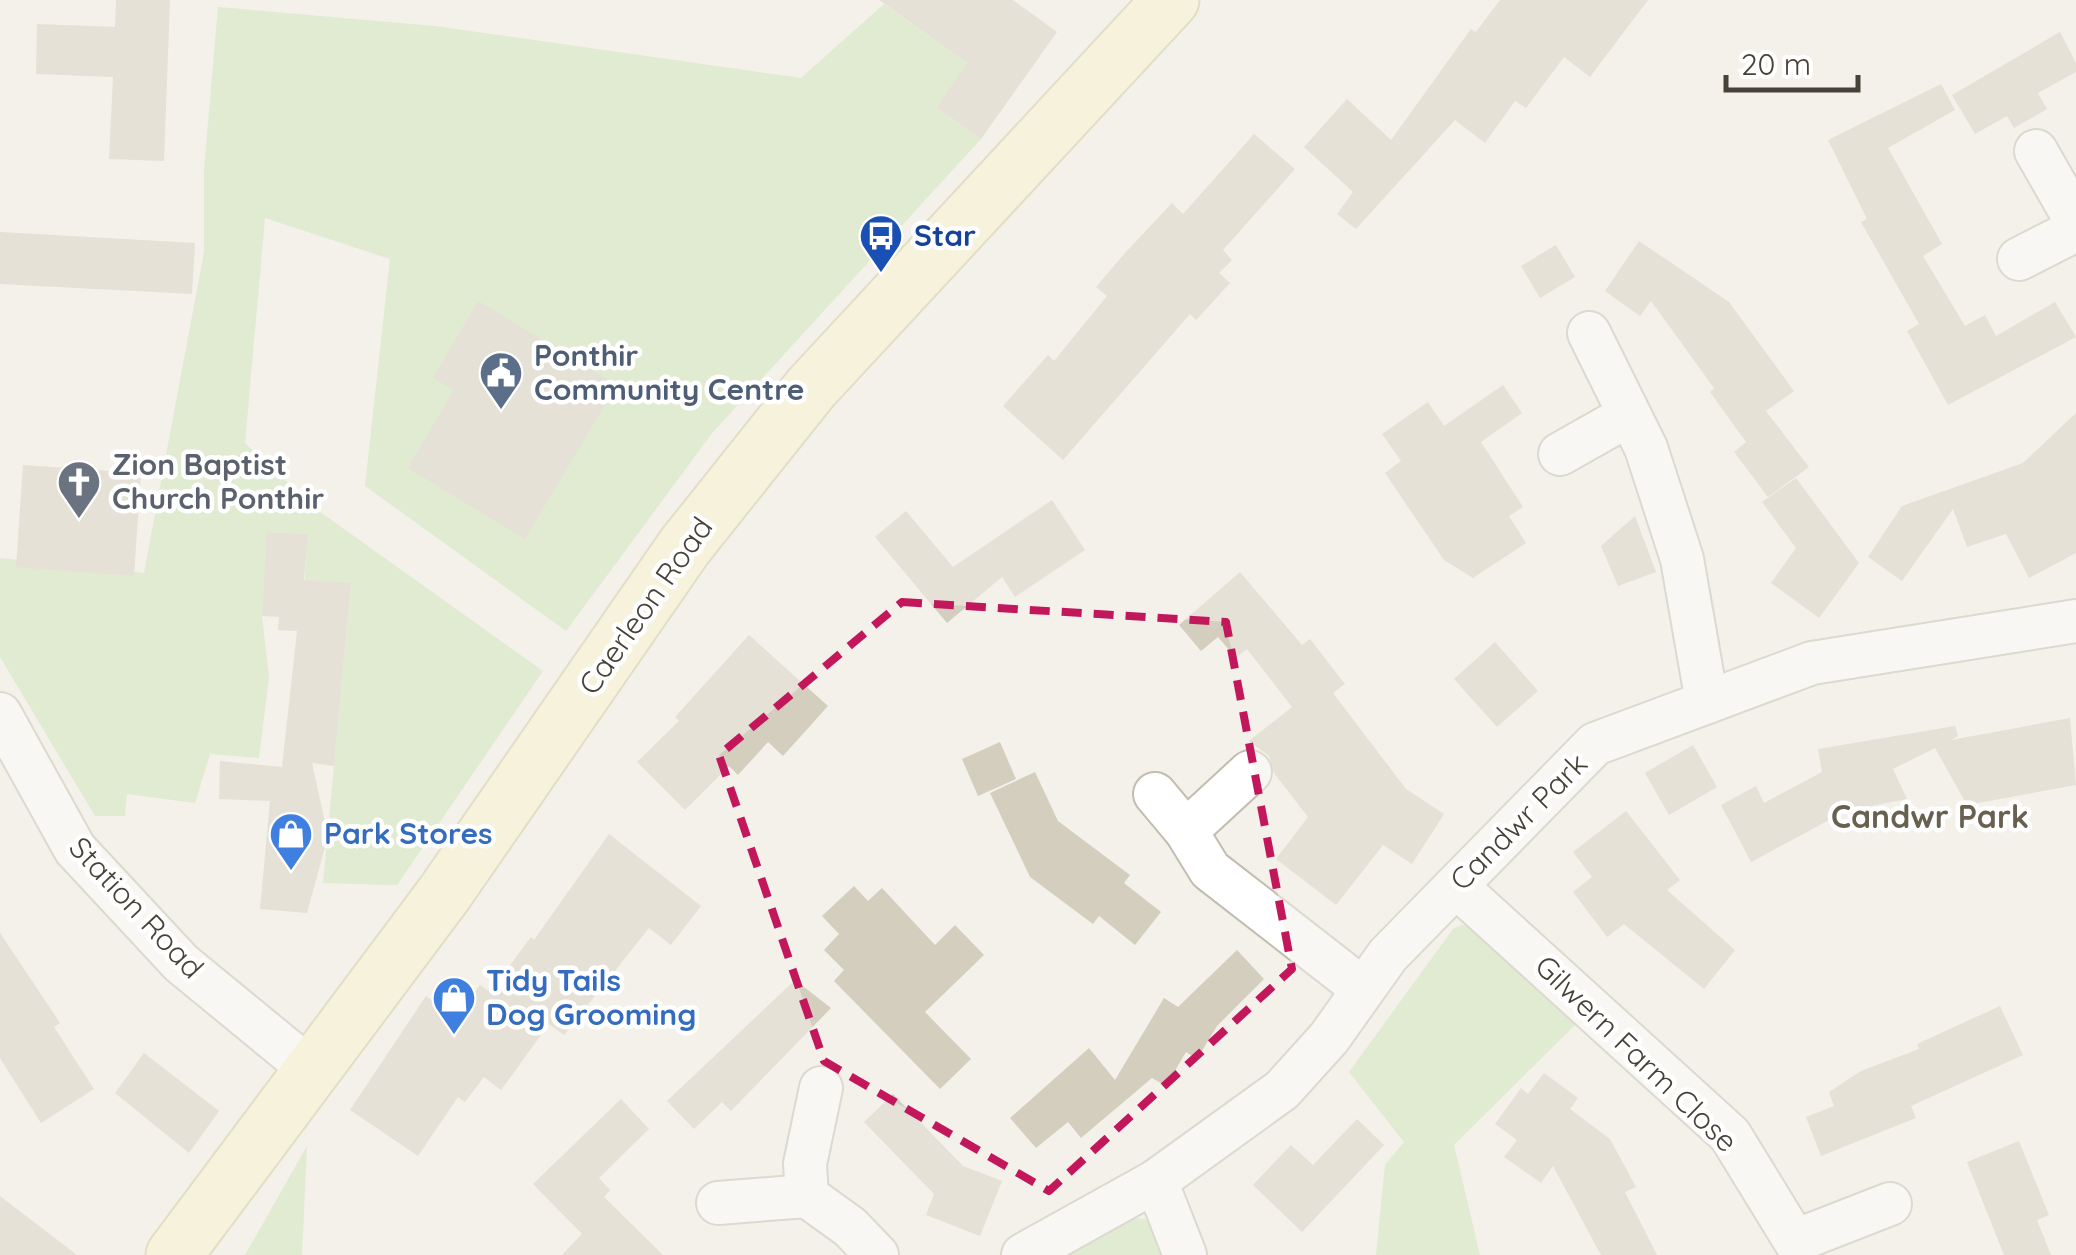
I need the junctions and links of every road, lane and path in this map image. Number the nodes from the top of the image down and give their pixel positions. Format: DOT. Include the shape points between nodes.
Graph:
graph roads {
  1 [pos="1170,0"];
  2 [pos="2036,151"];
  3 [pos="2076,220"];
  4 [pos="2076,230"];
  5 [pos="2019,258"];
  6 [pos="1589,333"];
  7 [pos="1630,415"];
  8 [pos="1560,454"];
  9 [pos="2076,621"];
  10 [pos="1708,702"];
  11 [pos="0,714"];
  12 [pos="1250,772"];
  13 [pos="1155,794"];
  14 [pos="1186,831"];
  15 [pos="1456,886"];
  16 [pos="1363,989"];
  17 [pos="310,1069"];
  18 [pos="821,1088"];
  19 [pos="1156,1181"];
  20 [pos="807,1196"];
  21 [pos="718,1204"];
  22 [pos="1890,1204"];
  23 [pos="1790,1248"];
  24 [pos="174,1255"];
  25 [pos="877,1255"];
  26 [pos="1023,1255"];
  27 [pos="1184,1255"];
  1 -- 17 [label="main road, Caerleon Road" via="811,388 685,546 444,894"];
  2 -- 3 [label="street"];
  4 -- 5 [label="street"];
  6 -- 7 [label="street"];
  7 -- 8 [label="street"];
  7 -- 10 [label="street" via="1682,559"];
  9 -- 10 [label="street, Candwr Park" via="1812,663"];
  10 -- 15 [label="street, Candwr Park" via="1596,744"];
  11 -- 17 [label="street, Station Road" via="75,849 181,962"];
  12 -- 14 [label="street"];
  13 -- 14 [label="street"];
  14 -- 16 [label="street" via="1210,870"];
  15 -- 16 [label="street, Candwr Park"];
  15 -- 23 [label="street, Gilwern Farm Close" via="1730,1135"];
  16 -- 19 [label="street, Candwr Park" via="1282,1090"];
  17 -- 24 [label="main road, Caerleon Road"];
  18 -- 20 [label="street" via="804,1164"];
  19 -- 26 [label="street, Candwr Park"];
  19 -- 27 [label="street"];
  20 -- 21 [label="street"];
  20 -- 25 [label="street"];
  22 -- 23 [label="street, Gilwern Farm Close"];
}
